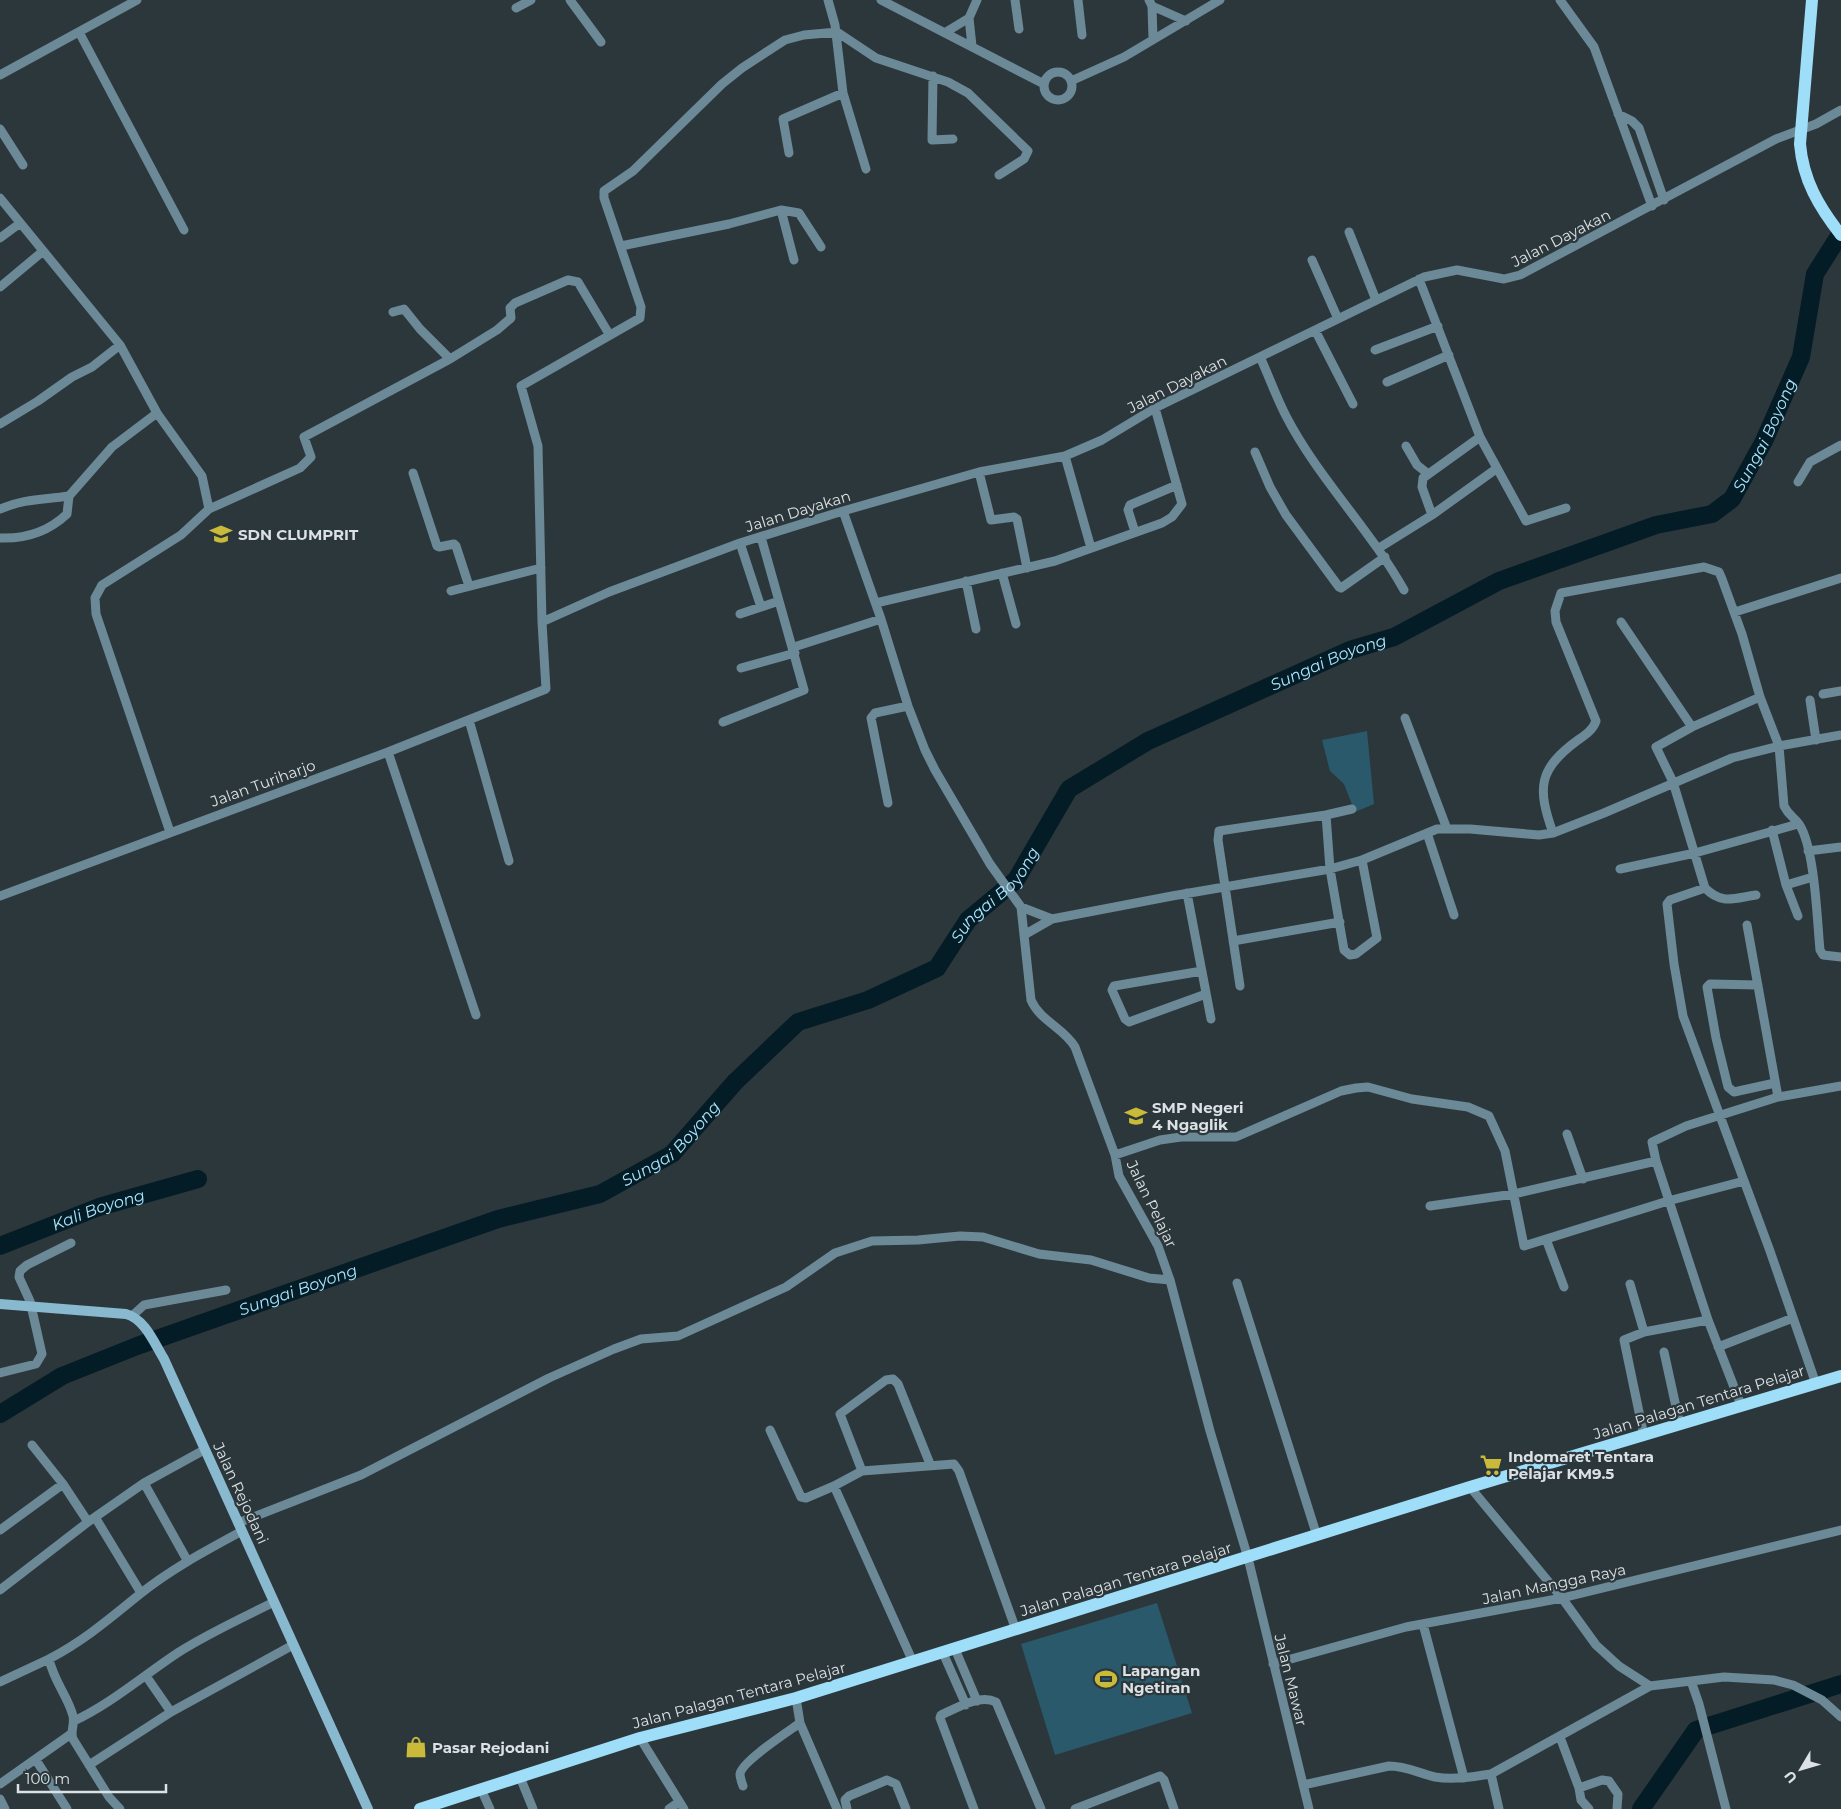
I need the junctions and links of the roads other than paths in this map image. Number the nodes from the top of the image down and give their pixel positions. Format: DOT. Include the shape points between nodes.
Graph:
graph roads {
  1 [pos="137,0"];
  2 [pos="531,0"];
  3 [pos="570,0"];
  4 [pos="828,0"];
  5 [pos="881,0"];
  6 [pos="977,0"];
  7 [pos="1015,0"];
  8 [pos="1220,0"];
  9 [pos="1560,0"];
  10 [pos="1812,0"];
  11 [pos="1081,1"];
  12 [pos="1151,3"];
  13 [pos="516,8"];
  14 [pos="969,18"];
  15 [pos="1186,21"];
  16 [pos="1019,29"];
  17 [pos="79,32"];
  18 [pos="836,32"];
  19 [pos="946,32"];
  20 [pos="1082,36"];
  21 [pos="1153,39"];
  22 [pos="601,42"];
  23 [pos="972,46"];
  24 [pos="0,75"];
  25 [pos="933,76"];
  26 [pos="1072,81"];
  27 [pos="1044,84"];
  28 [pos="843,93"];
  29 [pos="1841,110"];
  30 [pos="1618,114"];
  31 [pos="0,129"];
  32 [pos="1801,129"];
  33 [pos="953,139"];
  34 [pos="789,152"];
  35 [pos="23,165"];
  36 [pos="866,169"];
  37 [pos="999,175"];
  38 [pos="0,198"];
  39 [pos="1664,200"];
  40 [pos="1652,206"];
  41 [pos="781,210"];
  42 [pos="19,224"];
  43 [pos="184,230"];
  44 [pos="1349,232"];
  45 [pos="1841,235"];
  46 [pos="0,238"];
  47 [pos="622,246"];
  48 [pos="821,247"];
  49 [pos="42,252"];
  50 [pos="794,260"];
  51 [pos="1312,260"];
  52 [pos="1419,279"];
  53 [pos="0,287"];
  54 [pos="1376,300"];
  55 [pos="393,312"];
  56 [pos="1338,319"];
  57 [pos="1438,326"];
  58 [pos="1315,330"];
  59 [pos="609,334"];
  60 [pos="120,345"];
  61 [pos="1375,350"];
  62 [pos="1450,355"];
  63 [pos="1260,357"];
  64 [pos="450,359"];
  65 [pos="1387,382"];
  66 [pos="1353,404"];
  67 [pos="1155,408"];
  68 [pos="157,413"];
  69 [pos="0,424"];
  70 [pos="1480,438"];
  71 [pos="1841,445"];
  72 [pos="1406,446"];
  73 [pos="1255,452"];
  74 [pos="1065,456"];
  75 [pos="1496,469"];
  76 [pos="979,472"];
  77 [pos="413,473"];
  78 [pos="1427,473"];
  79 [pos="1798,482"];
  80 [pos="1177,485"];
  81 [pos="69,496"];
  82 [pos="209,508"];
  83 [pos="1566,508"];
  84 [pos="0,510"];
  85 [pos="843,511"];
  86 [pos="1432,515"];
  87 [pos="1135,532"];
  88 [pos="761,537"];
  89 [pos="0,538"];
  90 [pos="740,543"];
  91 [pos="1091,548"];
  92 [pos="1379,548"];
  93 [pos="1386,557"];
  94 [pos="540,568"];
  95 [pos="1027,568"];
  96 [pos="1002,573"];
  97 [pos="1841,578"];
  98 [pos="966,581"];
  99 [pos="469,586"];
  100 [pos="1404,590"];
  101 [pos="451,591"];
  102 [pos="779,601"];
  103 [pos="876,603"];
  104 [pos="761,607"];
  105 [pos="1735,612"];
  106 [pos="740,614"];
  107 [pos="881,619"];
  108 [pos="542,622"];
  109 [pos="1621,622"];
  110 [pos="1016,624"];
  111 [pos="976,629"];
  112 [pos="794,650"];
  113 [pos="741,668"];
  114 [pos="1841,691"];
  115 [pos="1823,694"];
  116 [pos="1760,697"];
  117 [pos="1810,700"];
  118 [pos="908,706"];
  119 [pos="1405,718"];
  120 [pos="469,720"];
  121 [pos="723,722"];
  122 [pos="1692,727"];
  123 [pos="1841,736"];
  124 [pos="1816,740"];
  125 [pos="1779,746"];
  126 [pos="388,752"];
  127 [pos="1673,782"];
  128 [pos="888,803"];
  129 [pos="1352,809"];
  130 [pos="1326,815"];
  131 [pos="1798,824"];
  132 [pos="1447,828"];
  133 [pos="1772,830"];
  134 [pos="170,832"];
  135 [pos="1427,833"];
  136 [pos="1552,833"];
  137 [pos="1841,846"];
  138 [pos="1808,851"];
  139 [pos="1695,853"];
  140 [pos="1362,860"];
  141 [pos="509,862"];
  142 [pos="1330,869"];
  143 [pos="1620,869"];
  144 [pos="1813,877"];
  145 [pos="1786,885"];
  146 [pos="1225,887"];
  147 [pos="1705,888"];
  148 [pos="1187,893"];
  149 [pos="1756,895"];
  150 [pos="0,896"];
  151 [pos="1022,907"];
  152 [pos="1454,915"];
  153 [pos="1798,916"];
  154 [pos="1052,920"];
  155 [pos="1340,922"];
  156 [pos="1747,925"];
  157 [pos="1024,935"];
  158 [pos="1233,942"];
  159 [pos="1841,957"];
  160 [pos="1202,970"];
  161 [pos="1758,985"];
  162 [pos="1240,986"];
  163 [pos="1206,994"];
  164 [pos="476,1015"];
  165 [pos="1211,1019"];
  166 [pos="1775,1083"];
  167 [pos="1841,1086"];
  168 [pos="1778,1097"];
  169 [pos="1721,1114"];
  170 [pos="1567,1134"];
  171 [pos="1115,1155"];
  172 [pos="1656,1161"];
  173 [pos="1583,1179"];
  174 [pos="1744,1181"];
  175 [pos="1514,1194"];
  176 [pos="1668,1201"];
  177 [pos="1430,1206"];
  178 [pos="1546,1239"];
  179 [pos="71,1244"];
  180 [pos="1170,1280"];
  181 [pos="1237,1282"];
  182 [pos="1630,1284"];
  183 [pos="1564,1287"];
  184 [pos="226,1290"];
  185 [pos="0,1304"];
  186 [pos="31,1307"];
  187 [pos="132,1316"];
  188 [pos="1793,1318"];
  189 [pos="1708,1320"];
  190 [pos="1644,1332"];
  191 [pos="1718,1347"];
  192 [pos="1664,1352"];
  193 [pos="0,1373"];
  194 [pos="1841,1376"];
  195 [pos="1816,1384"];
  196 [pos="1741,1405"];
  197 [pos="1680,1425"];
  198 [pos="770,1430"];
  199 [pos="1644,1436"];
  200 [pos="32,1445"];
  201 [pos="204,1450"];
  202 [pos="930,1464"];
  203 [pos="862,1471"];
  204 [pos="144,1483"];
  205 [pos="63,1484"];
  206 [pos="834,1486"];
  207 [pos="1470,1487"];
  208 [pos="91,1520"];
  209 [pos="240,1527"];
  210 [pos="1,1528"];
  211 [pos="1841,1530"];
  212 [pos="1317,1536"];
  213 [pos="1248,1558"];
  214 [pos="188,1560"];
  215 [pos="0,1590"];
  216 [pos="141,1593"];
  217 [pos="1562,1598"];
  218 [pos="274,1602"];
  219 [pos="1422,1624"];
  220 [pos="1016,1630"];
  221 [pos="294,1645"];
  222 [pos="949,1651"];
  223 [pos="49,1659"];
  224 [pos="913,1662"];
  225 [pos="1273,1664"];
  226 [pos="146,1676"];
  227 [pos="1691,1681"];
  228 [pos="0,1682"];
  229 [pos="1650,1686"];
  230 [pos="796,1698"];
  231 [pos="976,1701"];
  232 [pos="966,1704"];
  233 [pos="172,1712"];
  234 [pos="1841,1717"];
  235 [pos="74,1721"];
  236 [pos="800,1723"];
  237 [pos="71,1734"];
  238 [pos="1560,1737"];
  239 [pos="640,1738"];
  240 [pos="36,1760"];
  241 [pos="89,1765"];
  242 [pos="1491,1774"];
  243 [pos="520,1778"];
  244 [pos="1464,1778"];
  245 [pos="0,1784"];
  246 [pos="1304,1785"];
  247 [pos="743,1786"];
  248 [pos="1580,1788"];
  249 [pos="481,1789"];
  250 [pos="0,1799"];
  251 [pos="1098,1800"];
  252 [pos="681,1806"];
  253 [pos="5,1809"];
  254 [pos="67,1809"];
  255 [pos="120,1809"];
  256 [pos="368,1809"];
  257 [pos="420,1809"];
  258 [pos="490,1809"];
  259 [pos="533,1809"];
  260 [pos="669,1809"];
  261 [pos="837,1809"];
  262 [pos="847,1809"];
  263 [pos="906,1809"];
  264 [pos="974,1809"];
  265 [pos="1041,1809"];
  266 [pos="1075,1809"];
  267 [pos="1101,1809"];
  268 [pos="1174,1809"];
  269 [pos="1309,1809"];
  270 [pos="1499,1809"];
  271 [pos="1589,1809"];
  272 [pos="1617,1809"];
  273 [pos="1726,1809"];
  1 -- 17 [label="street"];
  2 -- 13 [label="street"];
  3 -- 22 [label="street"];
  4 -- 18 [label="street"];
  5 -- 19 [label="street"];
  6 -- 14 [label="street"];
  7 -- 16 [label="street"];
  8 -- 15 [label="street"];
  9 -- 30 [label="street" via="1594,47"];
  10 -- 32 [label="main road"];
  11 -- 20 [label="street"];
  12 -- 15 [label="street"];
  12 -- 21 [label="street"];
  14 -- 19 [label="street"];
  14 -- 23 [label="street"];
  15 -- 21 [label="street"];
  17 -- 24 [label="street"];
  17 -- 43 [label="street"];
  18 -- 25 [label="street" via="876,58"];
  18 -- 28 [label="street"];
  18 -- 47 [label="street" via="785,40 742,68 633,171 607,188 604,198"];
  19 -- 23 [label="street"];
  21 -- 26 [label="street" via="1124,57"];
  23 -- 27 [label="street"];
  25 -- 33 [label="street" via="932,140"];
  25 -- 37 [label="street" via="968,93 1026,148 1028,154 1024,159"];
  26 -- 27 [label="street" via="1062,72 1054,72 1047,76"];
  26 -- 27 [label="street" via="1071,91 1058,100 1050,98"];
  28 -- 34 [label="street" via="783,119"];
  28 -- 36 [label="street"];
  29 -- 32 [label="street, Jalan Dayakan"];
  30 -- 39 [label="street" via="1639,128"];
  30 -- 40 [label="street"];
  31 -- 35 [label="street"];
  32 -- 39 [label="street, Jalan Dayakan" via="1776,139"];
  32 -- 45 [label="main road" via="1804,172 1824,214"];
  38 -- 42 [label="street"];
  39 -- 40 [label="street, Jalan Dayakan"];
  40 -- 52 [label="street, Jalan Dayakan" via="1512,278 1457,270"];
  41 -- 47 [label="street"];
  41 -- 48 [label="street" via="799,213"];
  41 -- 50 [label="street"];
  42 -- 46 [label="street"];
  42 -- 49 [label="street"];
  44 -- 54 [label="street"];
  47 -- 59 [label="street" via="641,312 640,318"];
  49 -- 53 [label="street"];
  49 -- 60 [label="street"];
  51 -- 56 [label="street"];
  52 -- 54 [label="street, Jalan Dayakan"];
  52 -- 57 [label="street"];
  54 -- 56 [label="street, Jalan Dayakan"];
  55 -- 64 [label="street" via="404,309"];
  56 -- 58 [label="street, Jalan Dayakan"];
  57 -- 61 [label="street"];
  57 -- 62 [label="street"];
  58 -- 63 [label="street, Jalan Dayakan"];
  58 -- 66 [label="street"];
  59 -- 64 [label="street" via="578,282 568,280 515,303 510,308 509,322"];
  59 -- 94 [label="street" via="521,386 538,446"];
  60 -- 68 [label="street"];
  60 -- 69 [label="street" via="92,367"];
  62 -- 65 [label="street"];
  62 -- 70 [label="street"];
  63 -- 67 [label="street, Jalan Dayakan"];
  63 -- 92 [label="street" via="1286,417 1316,464"];
  64 -- 82 [label="street" via="309,433 304,440 311,457 300,468"];
  67 -- 74 [label="street, Jalan Dayakan" via="1090,446"];
  67 -- 80 [label="street"];
  68 -- 81 [label="street" via="112,448"];
  68 -- 82 [label="street" via="202,476"];
  70 -- 75 [label="street"];
  70 -- 78 [label="street"];
  71 -- 79 [label="street" via="1810,462"];
  72 -- 78 [label="street"];
  73 -- 93 [label="street" via="1286,515 1339,587"];
  74 -- 76 [label="street, Jalan Dayakan"];
  74 -- 91 [label="street"];
  75 -- 83 [label="street" via="1526,521"];
  75 -- 86 [label="street"];
  76 -- 85 [label="street, Jalan Dayakan"];
  76 -- 95 [label="street" via="991,520 1017,519"];
  77 -- 99 [label="street" via="437,546 456,546"];
  78 -- 86 [label="street" via="1421,483"];
  80 -- 87 [label="street" via="1182,504 1180,510 1162,523"];
  80 -- 87 [label="street" via="1130,505 1128,510"];
  81 -- 84 [label="street" via="19,501"];
  81 -- 89 [label="street" via="66,514 50,528 37,534"];
  82 -- 134 [label="street" via="182,535 102,585 94,605"];
  85 -- 88 [label="street, Jalan Dayakan"];
  85 -- 103 [label="street"];
  86 -- 92 [label="street"];
  87 -- 91 [label="street"];
  88 -- 90 [label="street, Jalan Dayakan"];
  88 -- 102 [label="street"];
  90 -- 104 [label="street"];
  90 -- 108 [label="street, Jalan Dayakan" via="609,592"];
  91 -- 95 [label="street"];
  92 -- 93 [label="street"];
  93 -- 100 [label="street"];
  94 -- 99 [label="street"];
  94 -- 108 [label="street"];
  95 -- 96 [label="street"];
  96 -- 98 [label="street"];
  96 -- 110 [label="street"];
  97 -- 105 [label="street"];
  98 -- 103 [label="street"];
  98 -- 111 [label="street"];
  99 -- 101 [label="street"];
  102 -- 104 [label="street"];
  102 -- 112 [label="street"];
  103 -- 107 [label="street"];
  104 -- 106 [label="street"];
  105 -- 116 [label="street"];
  105 -- 136 [label="street" via="1719,572 1704,566 1561,593 1556,622 1596,721 1585,735 1550,765 1544,778 1544,808"];
  107 -- 112 [label="street"];
  107 -- 118 [label="street"];
  108 -- 120 [label="street, Jalan Turiharjo" via="548,684 544,691"];
  109 -- 122 [label="street"];
  112 -- 113 [label="street"];
  112 -- 121 [label="street" via="803,692"];
  114 -- 115 [label="street"];
  116 -- 122 [label="street"];
  116 -- 125 [label="street"];
  117 -- 124 [label="street"];
  118 -- 128 [label="street" via="875,712 871,718"];
  118 -- 151 [label="street" via="934,770 990,864"];
  119 -- 132 [label="street"];
  120 -- 126 [label="street, Jalan Turiharjo"];
  120 -- 141 [label="street"];
  122 -- 127 [label="street" via="1656,747"];
  123 -- 124 [label="street"];
  124 -- 125 [label="street"];
  125 -- 127 [label="street" via="1732,758"];
  125 -- 131 [label="street" via="1784,806"];
  126 -- 134 [label="street, Jalan Turiharjo"];
  126 -- 164 [label="street"];
  127 -- 136 [label="street"];
  127 -- 139 [label="street"];
  129 -- 130 [label="street"];
  130 -- 142 [label="street"];
  130 -- 146 [label="street" via="1219,831"];
  131 -- 133 [label="street"];
  131 -- 138 [label="street"];
  132 -- 135 [label="street"];
  132 -- 136 [label="street" via="1539,835"];
  133 -- 139 [label="street"];
  133 -- 145 [label="street"];
  134 -- 150 [label="street, Jalan Turiharjo"];
  135 -- 140 [label="street"];
  135 -- 152 [label="street"];
  137 -- 138 [label="street"];
  138 -- 144 [label="street"];
  139 -- 143 [label="street"];
  139 -- 147 [label="street"];
  140 -- 142 [label="street"];
  140 -- 155 [label="street" via="1376,940 1356,954 1348,954 1344,950"];
  142 -- 146 [label="street"];
  142 -- 155 [label="street"];
  144 -- 145 [label="street"];
  144 -- 159 [label="street" via="1820,950 1823,955"];
  145 -- 153 [label="street"];
  146 -- 148 [label="street"];
  146 -- 158 [label="street"];
  147 -- 149 [label="street" via="1714,898 1721,900"];
  147 -- 169 [label="street" via="1666,904 1683,1016"];
  148 -- 154 [label="street"];
  148 -- 160 [label="street"];
  151 -- 154 [label="street"];
  151 -- 157 [label="street, Jalan Pelajar"];
  154 -- 157 [label="street"];
  155 -- 158 [label="street"];
  156 -- 161 [label="street"];
  157 -- 171 [label="street, Jalan Pelajar" via="1031,1000 1035,1009 1075,1047"];
  158 -- 162 [label="street"];
  160 -- 163 [label="street"];
  160 -- 163 [label="street" via="1114,986 1112,990 1125,1020 1129,1022"];
  161 -- 166 [label="street"];
  161 -- 166 [label="street" via="1710,984 1707,987 1728,1087 1734,1092"];
  163 -- 165 [label="street"];
  166 -- 168 [label="street"];
  167 -- 168 [label="street"];
  168 -- 169 [label="street"];
  169 -- 172 [label="street" via="1654,1139 1652,1145"];
  169 -- 174 [label="street"];
  170 -- 173 [label="street"];
  171 -- 175 [label="street" via="1160,1140 1236,1137 1342,1091 1368,1087 1412,1099 1468,1107 1489,1116 1505,1151"];
  171 -- 180 [label="street, Jalan Pelajar" via="1119,1176 1158,1246"];
  172 -- 173 [label="street"];
  172 -- 176 [label="street"];
  173 -- 175 [label="street"];
  174 -- 176 [label="street"];
  174 -- 188 [label="street"];
  175 -- 177 [label="street"];
  175 -- 178 [label="street" via="1523,1244 1526,1246"];
  176 -- 178 [label="street"];
  176 -- 189 [label="street"];
  178 -- 183 [label="street"];
  179 -- 186 [label="street" via="20,1271 18,1277"];
  180 -- 209 [label="street" via="1149,1278 1091,1260 1039,1254 983,1237 872,1241 835,1253 786,1287 678,1336 641,1339 549,1378 361,1475"];
  180 -- 213 [label="street, Jalan Pelajar"];
  181 -- 212 [label="street"];
  182 -- 190 [label="street"];
  184 -- 187 [label="street" via="144,1305"];
  185 -- 186 [label="main road"];
  186 -- 187 [label="main road"];
  186 -- 193 [label="street" via="42,1354 31,1366"];
  187 -- 201 [label="main road, Jalan Rejodani" via="143,1325 164,1359"];
  188 -- 191 [label="street"];
  188 -- 195 [label="street"];
  189 -- 190 [label="street"];
  189 -- 191 [label="street"];
  190 -- 199 [label="street" via="1627,1337 1624,1342"];
  191 -- 196 [label="street"];
  192 -- 197 [label="street"];
  194 -- 195 [label="main road, Jalan Palagan Tentara Pelajar"];
  195 -- 196 [label="main road, Jalan Palagan Tentara Pelajar"];
  196 -- 197 [label="main road, Jalan Palagan Tentara Pelajar"];
  197 -- 199 [label="main road, Jalan Palagan Tentara Pelajar"];
  198 -- 206 [label="street" via="801,1497 806,1498"];
  199 -- 207 [label="main road, Jalan Palagan Tentara Pelajar"];
  200 -- 205 [label="street"];
  201 -- 204 [label="street"];
  201 -- 209 [label="main road, Jalan Rejodani"];
  202 -- 203 [label="street"];
  202 -- 203 [label="street" via="898,1384 893,1379 886,1380 840,1414"];
  202 -- 220 [label="street" via="954,1464 959,1471"];
  203 -- 206 [label="street"];
  204 -- 208 [label="street"];
  204 -- 214 [label="street"];
  205 -- 208 [label="street"];
  205 -- 210 [label="street"];
  206 -- 224 [label="street"];
  207 -- 212 [label="main road, Jalan Palagan Tentara Pelajar"];
  207 -- 217 [label="street"];
  208 -- 215 [label="street"];
  208 -- 216 [label="street"];
  209 -- 214 [label="street"];
  209 -- 218 [label="main road, Jalan Rejodani"];
  211 -- 217 [label="street, Jalan Mangga Raya"];
  212 -- 213 [label="main road, Jalan Palagan Tentara Pelajar"];
  213 -- 220 [label="main road, Jalan Palagan Tentara Pelajar"];
  213 -- 225 [label="street, Jalan Mawar"];
  214 -- 216 [label="street"];
  216 -- 223 [label="street" via="106,1624"];
  217 -- 219 [label="street, Jalan Mangga Raya"];
  217 -- 229 [label="street" via="1596,1645 1619,1666"];
  218 -- 221 [label="main road, Jalan Rejodani"];
  218 -- 226 [label="street" via="210,1634"];
  219 -- 225 [label="street, Jalan Mangga Raya"];
  219 -- 244 [label="street"];
  220 -- 222 [label="main road, Jalan Palagan Tentara Pelajar"];
  221 -- 233 [label="street"];
  221 -- 256 [label="main road, Jalan Rejodani"];
  222 -- 224 [label="main road, Jalan Palagan Tentara Pelajar"];
  222 -- 231 [label="street"];
  222 -- 232 [label="street"];
  223 -- 228 [label="street"];
  223 -- 235 [label="street"];
  224 -- 230 [label="main road, Jalan Palagan Tentara Pelajar"];
  225 -- 246 [label="street, Jalan Mawar"];
  226 -- 233 [label="street"];
  226 -- 235 [label="street"];
  227 -- 229 [label="street"];
  227 -- 234 [label="street" via="1724,1677 1774,1680 1793,1685 1822,1700"];
  227 -- 273 [label="street"];
  229 -- 238 [label="street"];
  230 -- 236 [label="street"];
  230 -- 239 [label="main road, Jalan Palagan Tentara Pelajar"];
  231 -- 232 [label="street"];
  231 -- 265 [label="street" via="991,1699 996,1702"];
  232 -- 264 [label="street" via="940,1718"];
  233 -- 241 [label="street"];
  235 -- 237 [label="street"];
  236 -- 247 [label="street" via="742,1769"];
  236 -- 261 [label="street"];
  237 -- 240 [label="street"];
  237 -- 241 [label="street"];
  238 -- 242 [label="street"];
  238 -- 248 [label="street"];
  239 -- 243 [label="main road, Jalan Palagan Tentara Pelajar"];
  239 -- 252 [label="street"];
  240 -- 245 [label="street"];
  240 -- 254 [label="street"];
  241 -- 255 [label="street"];
  242 -- 244 [label="street"];
  242 -- 270 [label="street"];
  243 -- 249 [label="main road, Jalan Palagan Tentara Pelajar"];
  243 -- 259 [label="street"];
  244 -- 246 [label="street" via="1434,1776 1402,1766 1389,1766"];
  246 -- 269 [label="street, Jalan Mawar"];
  248 -- 271 [label="street" via="1581,1800"];
  248 -- 272 [label="street" via="1602,1780 1609,1781 1618,1794"];
  249 -- 257 [label="main road, Jalan Palagan Tentara Pelajar"];
  249 -- 258 [label="street"];
  250 -- 253 [label="street"];
  251 -- 266 [label="street"];
  251 -- 267 [label="street"];
  251 -- 268 [label="street" via="1160,1776"];
  252 -- 260 [label="street"];
  262 -- 263 [label="street" via="845,1800 848,1796 887,1780 896,1784"];
}
